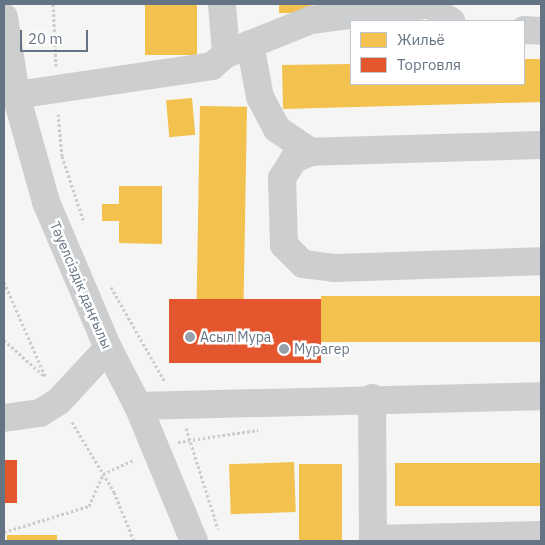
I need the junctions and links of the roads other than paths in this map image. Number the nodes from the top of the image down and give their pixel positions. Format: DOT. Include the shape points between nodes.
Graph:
graph roads {
  1 [pos="222,4"];
  2 [pos="434,4"];
  3 [pos="4,17"];
  4 [pos="449,20"];
  5 [pos="525,30"];
  6 [pos="541,31"];
  7 [pos="238,49"];
  8 [pos="16,95"];
  9 [pos="541,145"];
  10 [pos="311,152"];
  11 [pos="541,261"];
  12 [pos="108,348"];
  13 [pos="541,396"];
  14 [pos="372,398"];
  15 [pos="138,406"];
  16 [pos="4,418"];
  17 [pos="541,535"];
  18 [pos="206,537"];
  19 [pos="373,540"];
  1 -- 7 [label="street"];
  2 -- 4 [label="street" via="441,16"];
  2 -- 7 [label="street" via="311,20"];
  3 -- 8 [label="street, Тәуелсіздік даңғылы"];
  5 -- 6 [label="street"];
  7 -- 8 [label="street" via="212,66"];
  7 -- 10 [label="street" via="277,129"];
  8 -- 12 [label="street, Тәуелсіздік даңғылы" via="46,202"];
  9 -- 10 [label="street"];
  10 -- 11 [label="street" via="294,159 282,178 284,245 303,264 334,268"];
  12 -- 15 [label="street, Тәуелсіздік даңғылы"];
  12 -- 16 [label="street" via="59,401 40,413"];
  13 -- 14 [label="street"];
  14 -- 15 [label="street"];
  14 -- 19 [label="street"];
  15 -- 18 [label="street, Тәуелсіздік даңғылы"];
  17 -- 19 [label="street"];
}
